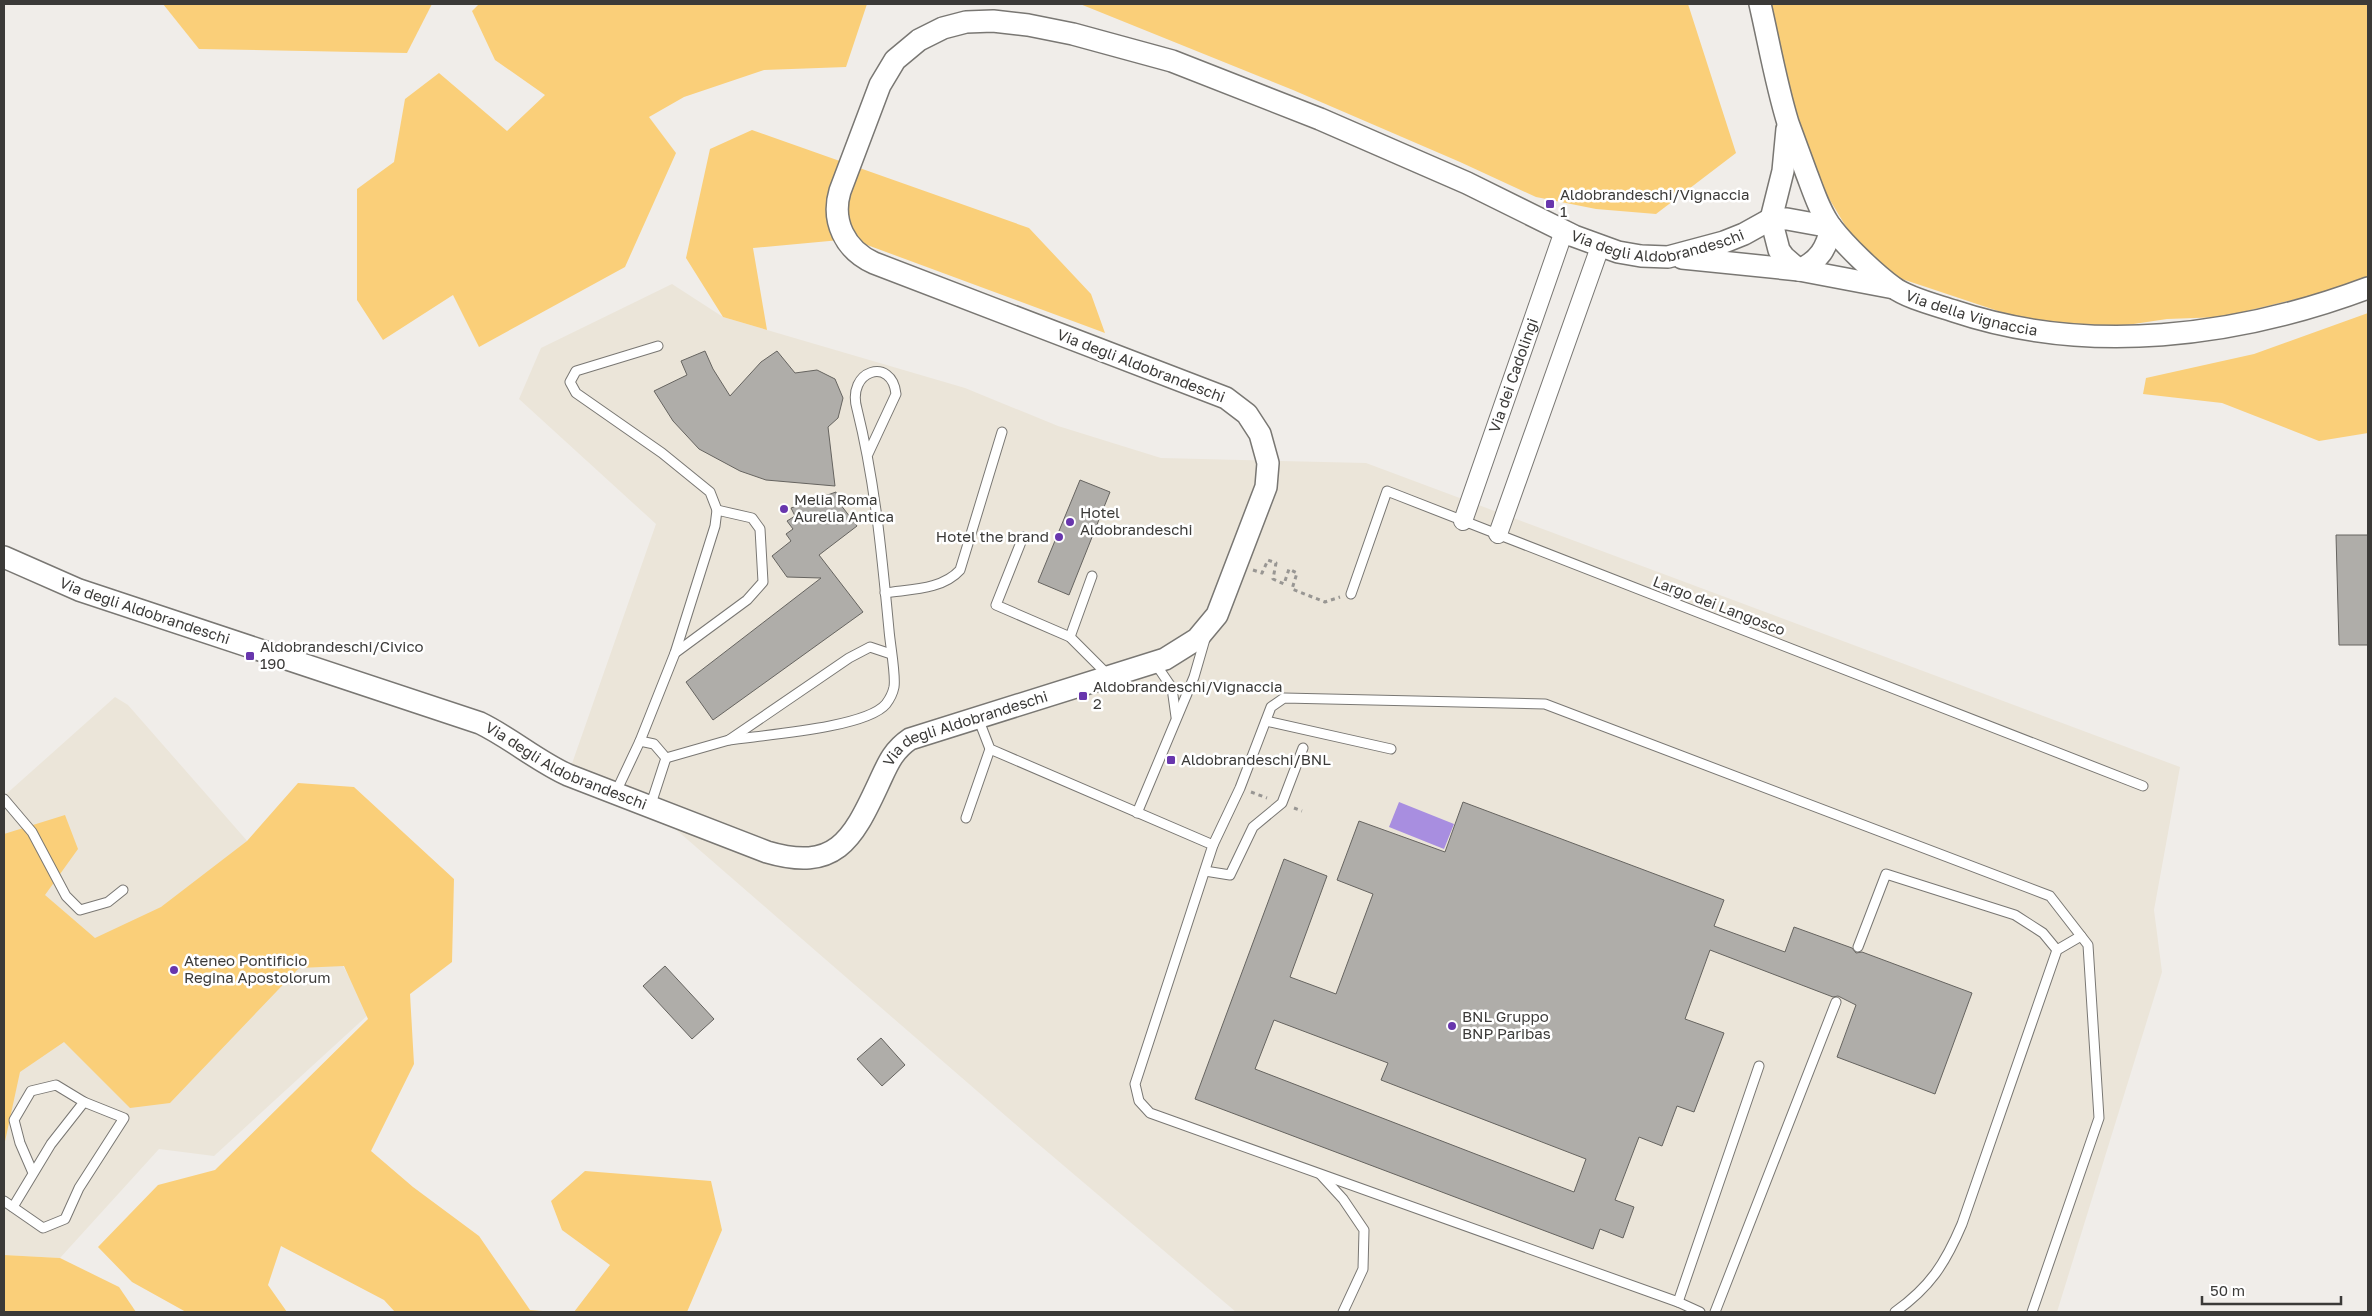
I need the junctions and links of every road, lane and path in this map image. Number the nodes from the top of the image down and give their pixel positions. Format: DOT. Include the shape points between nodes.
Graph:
graph roads {
  1 [pos="1760,4"];
  2 [pos="1788,121"];
  3 [pos="1771,219"];
  4 [pos="1831,227"];
  5 [pos="1564,231"];
  6 [pos="1600,247"];
  7 [pos="1668,257"];
  8 [pos="1799,270"];
  9 [pos="1894,288"];
  10 [pos="2368,288"];
  11 [pos="658,346"];
  12 [pos="1002,432"];
  13 [pos="868,454"];
  14 [pos="717,510"];
  15 [pos="1463,521"];
  16 [pos="1498,534"];
  17 [pos="1023,537"];
  18 [pos="4,557"];
  19 [pos="1236,565"];
  20 [pos="1092,576"];
  21 [pos="885,593"];
  22 [pos="1351,594"];
  23 [pos="1326,602"];
  24 [pos="1208,628"];
  25 [pos="1070,636"];
  26 [pos="675,653"];
  27 [pos="891,654"];
  28 [pos="1155,663"];
  29 [pos="1110,677"];
  30 [pos="978,717"];
  31 [pos="1176,717"];
  32 [pos="1266,721"];
  33 [pos="729,740"];
  34 [pos="640,741"];
  35 [pos="1303,748"];
  36 [pos="990,749"];
  37 [pos="1392,749"];
  38 [pos="666,758"];
  39 [pos="2142,786"];
  40 [pos="615,794"];
  41 [pos="4,799"];
  42 [pos="650,807"];
  43 [pos="1137,813"];
  44 [pos="966,818"];
  45 [pos="1213,845"];
  46 [pos="1205,871"];
  47 [pos="123,890"];
  48 [pos="2081,936"];
  49 [pos="1858,947"];
  50 [pos="2057,950"];
  51 [pos="1836,1002"];
  52 [pos="1759,1066"];
  53 [pos="84,1102"];
  54 [pos="1319,1173"];
  55 [pos="34,1174"];
  56 [pos="4,1201"];
  57 [pos="13,1208"];
  58 [pos="1678,1302"];
  59 [pos="1343,1312"];
  60 [pos="1700,1312"];
  61 [pos="1715,1312"];
  62 [pos="1895,1312"];
  63 [pos="2032,1312"];
  1 -- 2 [label="street, Via della Vignaccia"];
  2 -- 3 [label="street" via="1782,171"];
  2 -- 4 [label="street, Via della Vignaccia" via="1817,200"];
  3 -- 4 [label="street"];
  3 -- 7 [label="street, Via degli Aldobrandeschi" via="1724,242"];
  3 -- 8 [label="street" via="1779,250"];
  4 -- 8 [label="street" via="1822,254"];
  4 -- 9 [label="street, Via della Vignaccia"];
  5 -- 6 [label="street, Via degli Aldobrandeschi"];
  5 -- 15 [label="street, Via dei Cadolingi"];
  5 -- 19 [label="street, Via degli Aldobrandeschi" via="1467,183 1320,119 1172,61 1116,44 1028,25 981,21 943,28 901,54 880,85 838,196 838,222 847,242 857,253 874,263 1199,386 1238,406 1260,434 1268,470 1264,492"];
  6 -- 7 [label="street, Via degli Aldobrandeschi" via="1630,255"];
  6 -- 16 [label="street"];
  7 -- 8 [label="street"];
  8 -- 9 [label="street"];
  9 -- 10 [label="street, Via della Vignaccia" via="1998,323 2052,333 2102,337 2180,332 2258,321 2307,310"];
  11 -- 14 [label="lane" via="576,370 571,386 576,393 662,453 710,492"];
  12 -- 21 [label="lane" via="960,570 953,577 926,587"];
  13 -- 13 [label="lane" via="896,394 887,375 874,371 863,375 855,388"];
  13 -- 21 [label="lane"];
  14 -- 26 [label="lane" via="715,526"];
  14 -- 26 [label="lane" via="752,518 760,529 763,582 747,600"];
  15 -- 16 [label="lane, Largo dei Langosco"];
  15 -- 22 [label="lane, Largo dei Langosco" via="1387,492"];
  16 -- 39 [label="lane, Largo dei Langosco"];
  17 -- 25 [label="lane" via="996,605"];
  18 -- 40 [label="street, Via degli Aldobrandeschi" via="79,590 480,723 554,769"];
  19 -- 23 [label="path" via="1262,574 1268,560 1276,563 1272,579 1284,584 1288,569 1297,573 1292,589"];
  19 -- 24 [label="street, Via degli Aldobrandeschi" via="1217,615"];
  20 -- 25 [label="lane"];
  21 -- 27 [label="lane"];
  24 -- 28 [label="street, Via degli Aldobrandeschi" via="1175,655"];
  24 -- 31 [label="lane" via="1194,677"];
  25 -- 29 [label="lane"];
  26 -- 34 [label="lane"];
  27 -- 33 [label="lane" via="870,647 849,658"];
  27 -- 33 [label="lane" via="894,686 886,704 873,715 853,722"];
  28 -- 29 [label="street, Via degli Aldobrandeschi"];
  28 -- 31 [label="lane" via="1172,688"];
  29 -- 30 [label="street, Via degli Aldobrandeschi"];
  30 -- 36 [label="lane"];
  30 -- 42 [label="street, Via degli Aldobrandeschi" via="901,745 889,760 851,834 829,853 814,858 793,859 768,852"];
  31 -- 43 [label="lane"];
  32 -- 37 [label="lane"];
  32 -- 45 [label="lane"];
  32 -- 48 [label="lane" via="1271,707 1284,698 1545,704 2050,896"];
  33 -- 38 [label="lane"];
  34 -- 38 [label="lane" via="654,744"];
  34 -- 40 [label="lane"];
  35 -- 46 [label="lane" via="1282,803 1253,827 1230,875"];
  36 -- 43 [label="lane"];
  36 -- 44 [label="lane"];
  38 -- 42 [label="lane"];
  40 -- 42 [label="street, Via degli Aldobrandeschi"];
  41 -- 47 [label="lane" via="32,832 66,896 80,910 108,902"];
  43 -- 45 [label="lane"];
  45 -- 46 [label="lane"];
  46 -- 54 [label="lane" via="1135,1084 1139,1101 1150,1113"];
  48 -- 50 [label="lane"];
  48 -- 63 [label="lane" via="2088,946 2099,1118"];
  49 -- 50 [label="lane" via="1886,874 2015,915 2043,933"];
  50 -- 62 [label="lane" via="1949,1255 1923,1290"];
  51 -- 61 [label="lane"];
  52 -- 58 [label="lane"];
  53 -- 55 [label="lane" via="51,1144"];
  53 -- 55 [label="lane" via="56,1084 31,1091 14,1120"];
  53 -- 57 [label="lane" via="124,1118 79,1188 65,1220 43,1228"];
  54 -- 58 [label="lane"];
  54 -- 59 [label="lane" via="1344,1199 1364,1230 1363,1269"];
  55 -- 57 [label="lane"];
  56 -- 57 [label="lane"];
  58 -- 60 [label="lane"];
}
